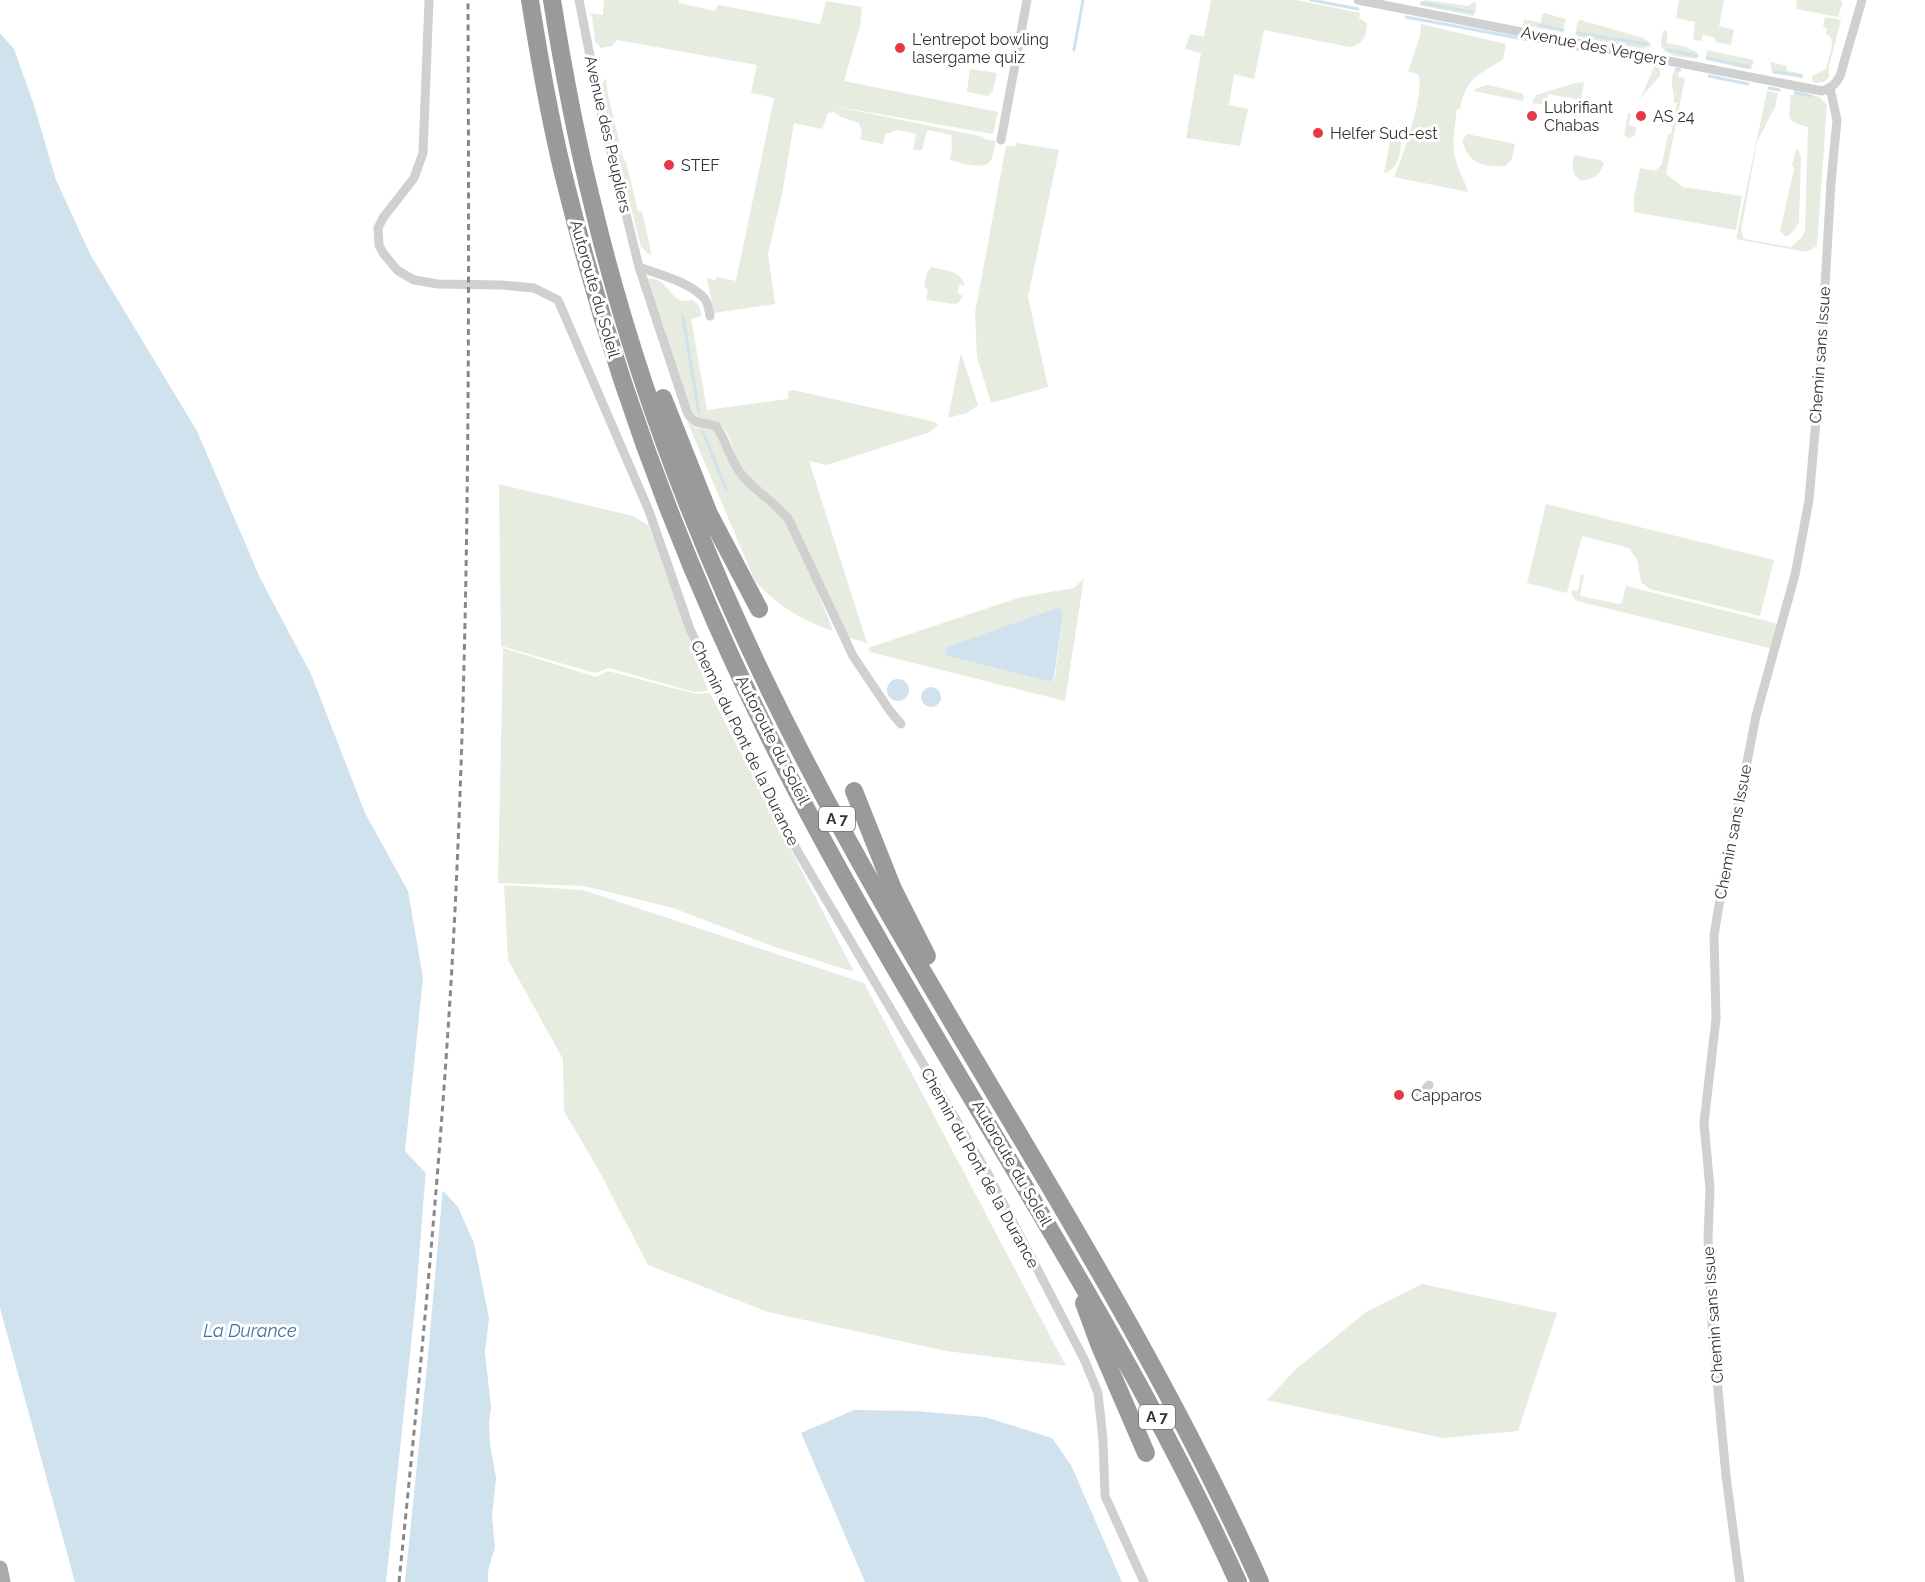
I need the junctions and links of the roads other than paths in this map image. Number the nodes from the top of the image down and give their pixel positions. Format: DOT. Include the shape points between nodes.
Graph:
graph roads {
  1 [pos="429,0"];
  2 [pos="530,0"];
  3 [pos="552,0"];
  4 [pos="579,0"];
  5 [pos="1027,0"];
  6 [pos="1358,0"];
  7 [pos="1862,0"];
  8 [pos="1830,88"];
  9 [pos="1001,140"];
  10 [pos="593,207"];
  11 [pos="639,267"];
  12 [pos="710,316"];
  13 [pos="759,609"];
  14 [pos="901,724"];
  15 [pos="854,792"];
  16 [pos="979,1066"];
  17 [pos="1429,1085"];
  18 [pos="1419,1097"];
  19 [pos="1066,1257"];
  20 [pos="1146,1453"];
  21 [pos="0,1568"];
  22 [pos="3,1582"];
  23 [pos="1144,1582"];
  24 [pos="1238,1582"];
  25 [pos="1260,1582"];
  26 [pos="1740,1582"];
  1 -- 23 [label="street, Chemin du Pont de la Durance" via="423,153 414,178 378,228 382,253 397,270 414,280 534,288 558,300 649,511 690,628 723,702 798,852 987,1173 1085,1361 1098,1393 1105,1496"];
  2 -- 19 [label="highway, Autoroute du Soleil / A 7" via="566,187 599,309 635,422 686,555 756,709 836,862"];
  3 -- 10 [label="highway, Autoroute du Soleil / A 7"];
  4 -- 11 [label="street, Avenue des Peupliers" via="601,112"];
  5 -- 9 [label="street"];
  6 -- 8 [label="street, Avenue des Vergers" via="1812,89"];
  7 -- 8 [label="street" via="1840,76"];
  8 -- 26 [label="street, Chemin sans Issue" via="1837,120 1809,500 1795,575 1756,716 1714,935 1716,1019 1704,1123 1710,1189 1708,1237 1726,1476"];
  10 -- 13 [label="highway" via="610,242 669,417 709,514"];
  10 -- 16 [label="highway, Autoroute du Soleil / A 7" via="627,329 662,432 743,632 803,755 875,888"];
  11 -- 12 [label="street" via="682,284 706,299"];
  11 -- 14 [label="street, Avenue des Peupliers" via="691,420 716,426 743,476 789,520 853,656"];
  15 -- 16 [label="highway" via="894,889"];
  16 -- 25 [label="highway, Autoroute du Soleil / A 7" via="1162,1380"];
  17 -- 18 [label="street"];
  19 -- 20 [label="highway"];
  19 -- 24 [label="highway, Autoroute du Soleil / A 7" via="1149,1402"];
  21 -- 22 [label="main road"];
}
